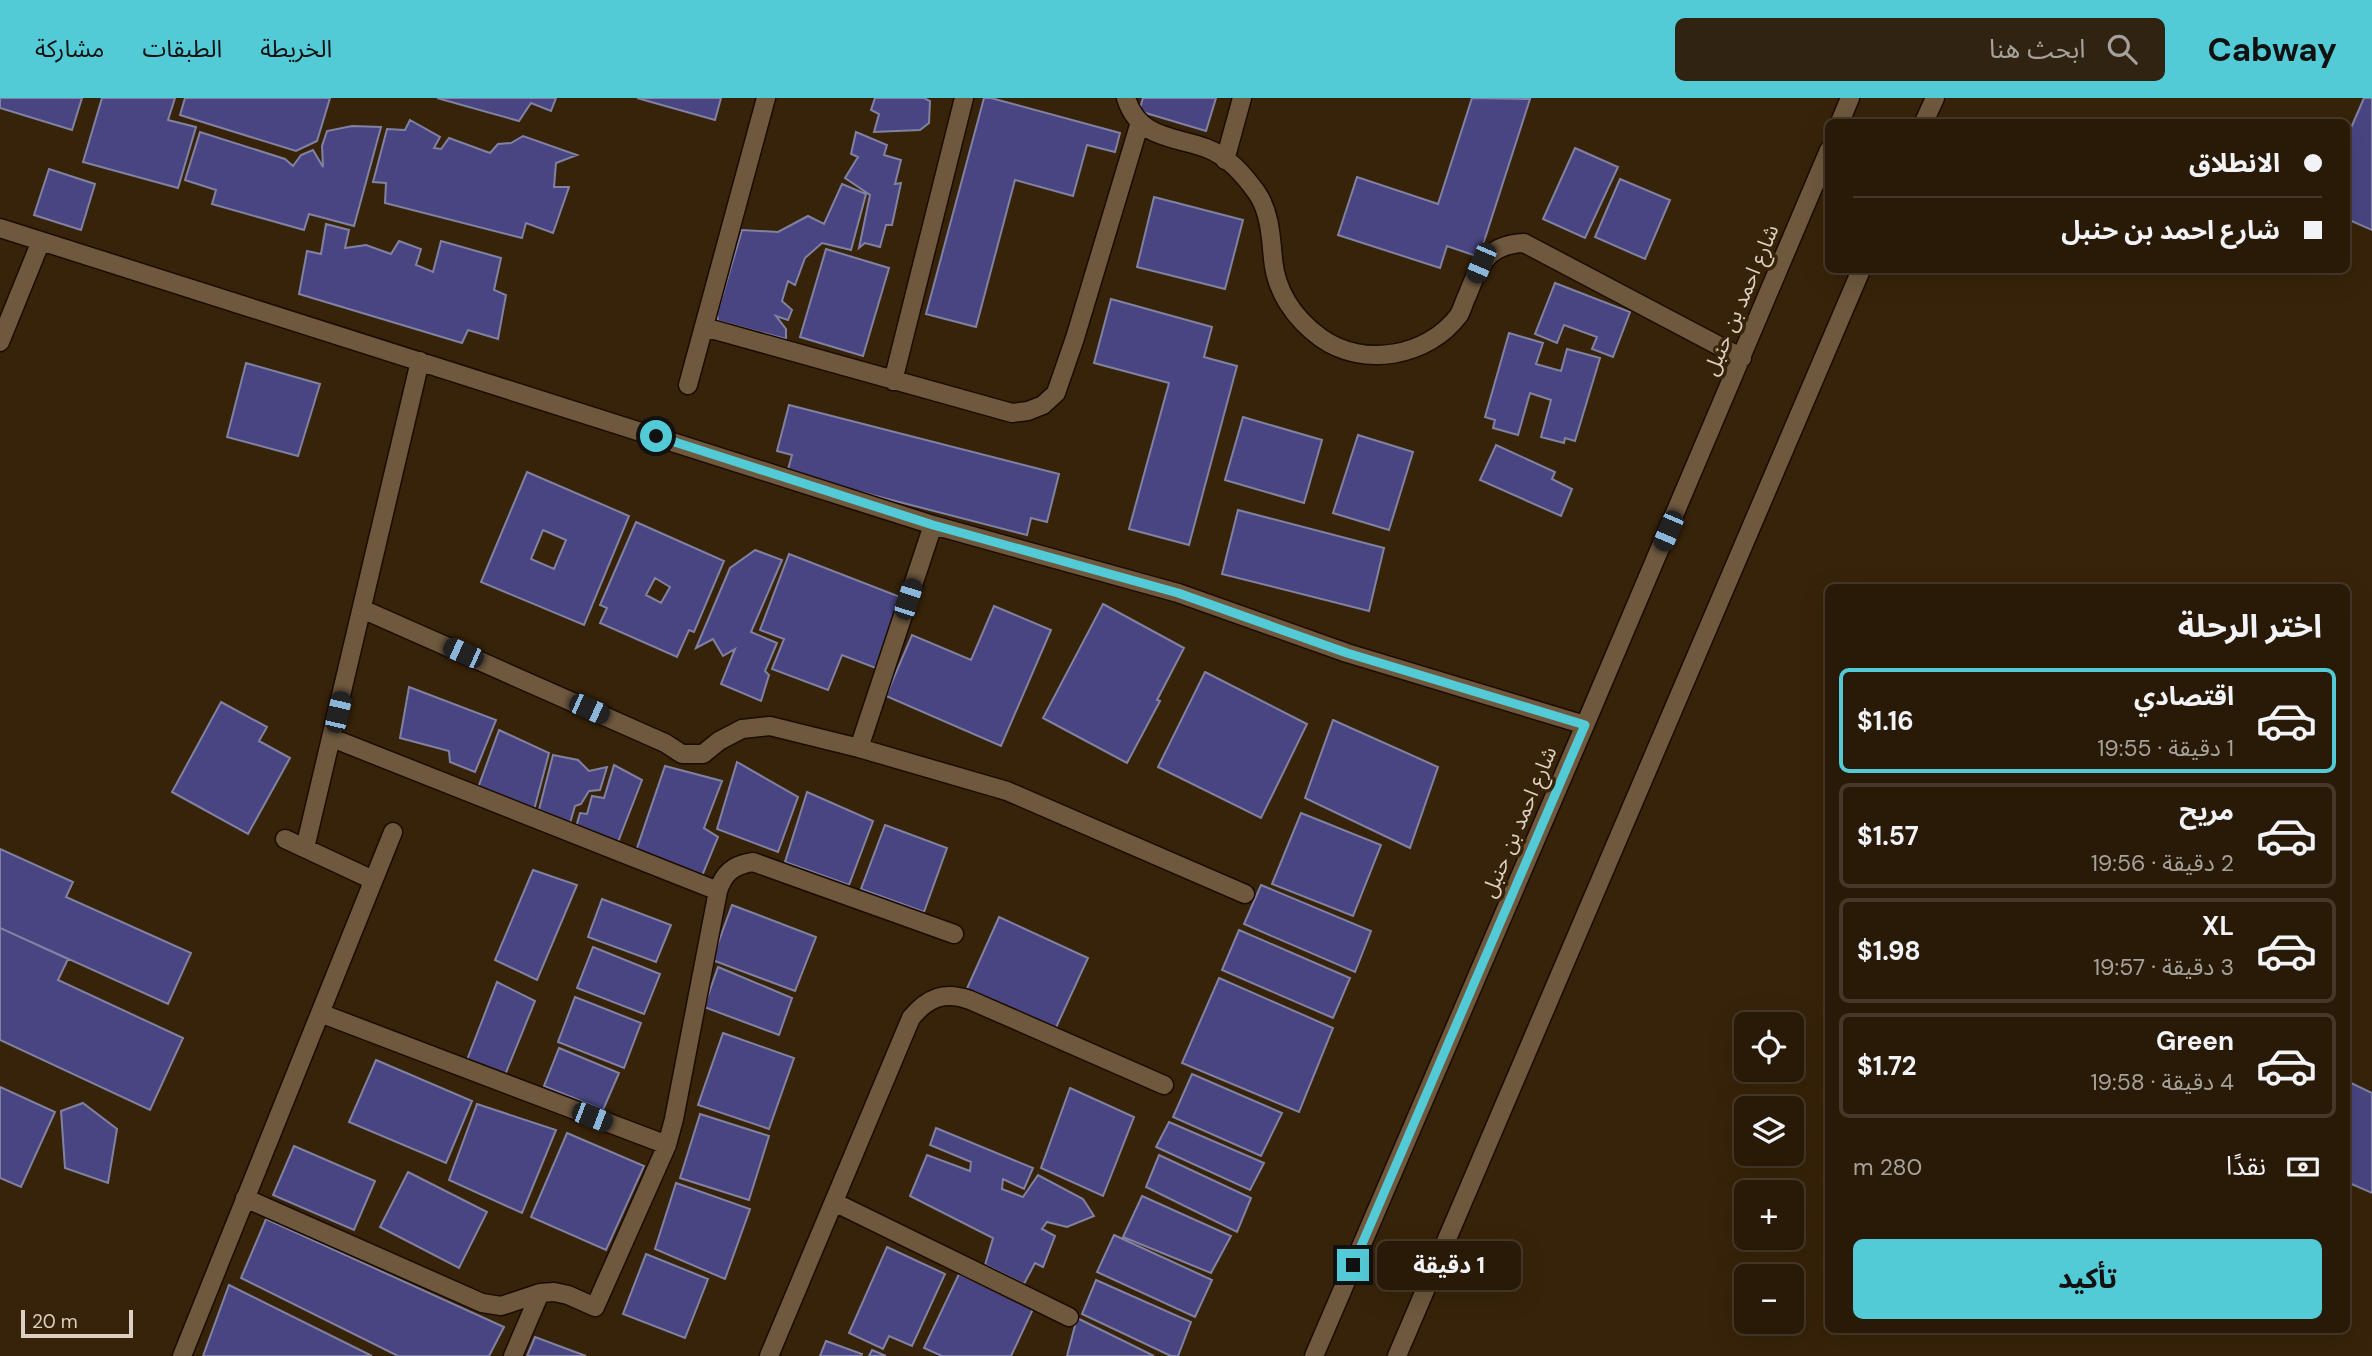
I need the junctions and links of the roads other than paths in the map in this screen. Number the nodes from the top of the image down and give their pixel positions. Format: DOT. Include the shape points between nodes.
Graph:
graph roads {
  1 [pos="766,98"];
  2 [pos="964,98"];
  3 [pos="1126,98"];
  4 [pos="1242,98"];
  5 [pos="1850,98"];
  6 [pos="1935,98"];
  7 [pos="1841,119"];
  8 [pos="1925,119"];
  9 [pos="1140,122"];
  10 [pos="1225,160"];
  11 [pos="1825,160"];
  12 [pos="0,228"];
  13 [pos="41,242"];
  14 [pos="1860,273"];
  15 [pos="704,327"];
  16 [pos="0,341"];
  17 [pos="1742,358"];
  18 [pos="420,361"];
  19 [pos="893,381"];
  20 [pos="688,385"];
  21 [pos="933,525"];
  22 [pos="362,609"];
  23 [pos="1585,725"];
  24 [pos="332,738"];
  25 [pos="859,748"];
  26 [pos="393,831"];
  27 [pos="285,839"];
  28 [pos="305,848"];
  29 [pos="373,880"];
  30 [pos="718,891"];
  31 [pos="1245,894"];
  32 [pos="954,934"];
  33 [pos="320,1013"];
  34 [pos="1164,1085"];
  35 [pos="667,1146"];
  36 [pos="245,1198"];
  37 [pos="834,1202"];
  38 [pos="540,1293"];
  39 [pos="1069,1317"];
  40 [pos="182,1356"];
  41 [pos="513,1356"];
  42 [pos="769,1356"];
  43 [pos="1314,1356"];
  44 [pos="1397,1356"];
  1 -- 15 [label="street"];
  2 -- 19 [label="street"];
  3 -- 9 [label="street"];
  4 -- 10 [label="street"];
  5 -- 7 [label="street"];
  6 -- 8 [label="street"];
  9 -- 10 [label="street" via="1155,134 1208,149"];
  9 -- 19 [label="street" via="1056,393 1043,405 1012,413"];
  10 -- 17 [label="street" via="1238,168 1259,196 1283,296 1303,325 1332,345 1366,355 1401,353 1433,339 1459,315 1481,263 1502,247 1524,243"];
  11 -- 17 [label="street, شارع احمد بن حنبل"];
  12 -- 13 [label="street"];
  13 -- 16 [label="street"];
  13 -- 18 [label="street"];
  14 -- 44 [label="street"];
  15 -- 19 [label="street"];
  15 -- 20 [label="street"];
  17 -- 23 [label="street, شارع احمد بن حنبل"];
  18 -- 21 [label="street"];
  18 -- 22 [label="street"];
  21 -- 23 [label="street" via="1178,593 1347,653"];
  21 -- 25 [label="street"];
  22 -- 24 [label="street"];
  22 -- 25 [label="street" via="682,754 703,754 742,729 770,726"];
  23 -- 43 [label="street, شارع احمد بن حنبل"];
  24 -- 28 [label="street"];
  24 -- 30 [label="street"];
  25 -- 31 [label="street" via="1007,791"];
  26 -- 29 [label="street"];
  27 -- 28 [label="street"];
  28 -- 29 [label="street"];
  29 -- 33 [label="street"];
  30 -- 32 [label="street" via="730,870 753,862"];
  30 -- 35 [label="street"];
  33 -- 35 [label="street"];
  33 -- 36 [label="street"];
  34 -- 37 [label="street" via="970,999 944,995 931,999 911,1018"];
  35 -- 38 [label="street" via="595,1307 568,1295"];
  36 -- 38 [label="street" via="482,1303 501,1306"];
  36 -- 40 [label="street"];
  37 -- 39 [label="street"];
  37 -- 42 [label="street"];
  38 -- 41 [label="street"];
}
